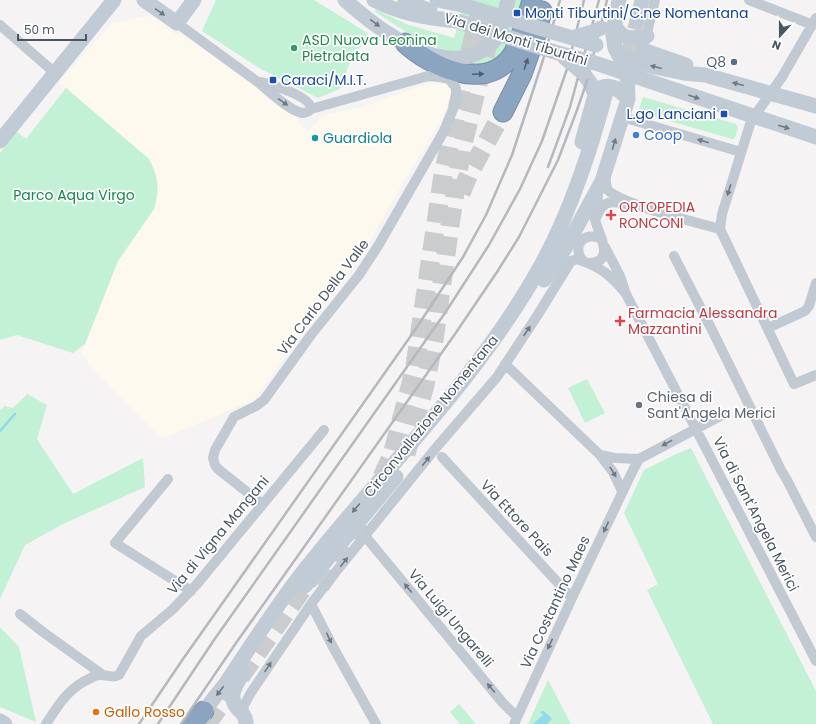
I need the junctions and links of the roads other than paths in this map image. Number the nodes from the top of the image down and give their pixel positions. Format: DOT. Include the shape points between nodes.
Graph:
graph roads {
  1 [pos="114,0"];
  2 [pos="144,0"];
  3 [pos="194,0"];
  4 [pos="346,0"];
  5 [pos="374,0"];
  6 [pos="405,0"];
  7 [pos="437,0"];
  8 [pos="508,0"];
  9 [pos="532,0"];
  10 [pos="545,0"];
  11 [pos="619,0"];
  12 [pos="632,0"];
  13 [pos="642,0"];
  14 [pos="655,0"];
  15 [pos="749,0"];
  16 [pos="458,2"];
  17 [pos="457,21"];
  18 [pos="623,21"];
  19 [pos="814,21"];
  20 [pos="177,23"];
  21 [pos="0,25"];
  22 [pos="647,36"];
  23 [pos="572,38"];
  24 [pos="405,43"];
  25 [pos="617,53"];
  26 [pos="640,56"];
  27 [pos="587,68"];
  28 [pos="55,73"];
  29 [pos="628,74"];
  30 [pos="657,84"];
  31 [pos="771,93"];
  32 [pos="611,95"];
  33 [pos="816,106"];
  34 [pos="503,112"];
  35 [pos="622,117"];
  36 [pos="753,117"];
  37 [pos="816,137"];
  38 [pos="0,141"];
  39 [pos="740,152"];
  40 [pos="603,177"];
  41 [pos="640,206"];
  42 [pos="596,221"];
  43 [pos="720,229"];
  44 [pos="604,243"];
  45 [pos="674,256"];
  46 [pos="586,262"];
  47 [pos="544,280"];
  48 [pos="816,283"];
  49 [pos="626,294"];
  50 [pos="768,328"];
  51 [pos="505,364"];
  52 [pos="816,375"];
  53 [pos="724,414"];
  54 [pos="696,429"];
  55 [pos="324,430"];
  56 [pos="600,455"];
  57 [pos="442,456"];
  58 [pos="639,459"];
  59 [pos="168,479"];
  60 [pos="622,491"];
  61 [pos="262,504"];
  62 [pos="365,536"];
  63 [pos="816,537"];
  64 [pos="191,591"];
  65 [pos="572,598"];
  66 [pos="311,604"];
  67 [pos="20,614"];
  68 [pos="816,661"];
  69 [pos="102,675"];
  70 [pos="245,719"];
  71 [pos="199,720"];
  72 [pos="0,721"];
  73 [pos="516,721"];
  74 [pos="5,724"];
  75 [pos="46,724"];
  76 [pos="376,724"];
  1 -- 28 [label="street"];
  2 -- 20 [label="street, one-way"];
  3 -- 20 [label="street"];
  4 -- 24 [label="street, one-way"];
  5 -- 17 [label="street" via="414,15"];
  6 -- 17 [label="street, Via dei Monti Tiburtini"];
  7 -- 16 [label="street, Via dei Monti Tiburtini"];
  8 -- 24 [label="street" via="496,39 475,55 447,59"];
  24 -- 9 [label="highway, one-way" via="420,55 454,71 469,74 488,73 502,65 513,54"];
  34 -- 10 [label="highway, one-way" via="522,74"];
  11 -- 18 [label="street"];
  12 -- 18 [label="street"];
  13 -- 18 [label="street"];
  14 -- 22 [label="street"];
  15 -- 19 [label="street"];
  16 -- 23 [label="street, Via dei Monti Tiburtini, bridge"];
  17 -- 27 [label="street, Via dei Monti Tiburtini, bridge" via="558,53 572,63"];
  18 -- 22 [label="street" via="620,34 633,38"];
  18 -- 23 [label="street, bridge"];
  18 -- 25 [label="street" via="613,38"];
  19 -- 31 [label="street"];
  20 -- 61 [label="street, Via Carlo Della Valle" via="257,81 305,99 311,104 312,109 428,76 445,78 452,82 457,92 451,117 430,157 359,275 264,400 234,417 215,450 213,458 216,467"];
  21 -- 28 [label="street"];
  22 -- 26 [label="street"];
  23 -- 25 [label="street, Via dei Monti Tiburtini, bridge"];
  25 -- 26 [label="street, Via dei Monti Tiburtini"];
  25 -- 29 [label="street"];
  26 -- 29 [label="street"];
  31 -- 26 [label="street, Via dei Monti Tiburtini, one-way" via="705,75 668,70"];
  27 -- 29 [label="street, Via dei Monti Tiburtini"];
  27 -- 32 [label="street" via="591,84"];
  28 -- 38 [label="street"];
  29 -- 30 [label="street, Via dei Monti Tiburtini"];
  29 -- 32 [label="street"];
  30 -- 32 [label="street"];
  30 -- 36 [label="street, Via dei Monti Tiburtini, one-way"];
  31 -- 33 [label="street, Via dei Monti Tiburtini"];
  31 -- 36 [label="street"];
  32 -- 35 [label="street"];
  32 -- 47 [label="street, Circonvallazione Nomentana" via="592,174"];
  32 -- 71 [label="street, Circonvallazione Nomentana, one-way" via="568,209 550,248 519,301 446,402 281,601"];
  39 -- 35 [label="street, one-way"];
  40 -- 35 [label="street, one-way"];
  36 -- 37 [label="street, Via dei Monti Tiburtini, one-way"];
  36 -- 39 [label="street"];
  39 -- 43 [label="street, one-way"];
  40 -- 41 [label="street" via="608,191"];
  40 -- 42 [label="street" via="595,210"];
  40 -- 47 [label="street" via="568,244"];
  41 -- 42 [label="street" via="607,203 601,207"];
  41 -- 43 [label="street"];
  42 -- 44 [label="street"];
  43 -- 50 [label="street"];
  44 -- 46 [label="street, Circonvallazione Nomentana" via="600,260 596,263"];
  44 -- 46 [label="street" via="590,236 585,237 579,246 579,252"];
  44 -- 49 [label="street, Via di Sant'Angela Merici"];
  45 -- 63 [label="street"];
  46 -- 49 [label="street, Via di Sant'Angela Merici" via="610,276"];
  51 -- 46 [label="street, Circonvallazione Nomentana, one-way" via="569,263 575,259"];
  47 -- 70 [label="street, Circonvallazione Nomentana" via="467,392 320,568 246,669 233,690 234,702"];
  48 -- 50 [label="street" via="805,311"];
  49 -- 54 [label="street, Via di Sant'Angela Merici"];
  50 -- 52 [label="street" via="794,384"];
  51 -- 56 [label="street"];
  62 -- 51 [label="street, Circonvallazione Nomentana, one-way" via="486,391"];
  53 -- 54 [label="street"];
  54 -- 58 [label="street, one-way"];
  54 -- 68 [label="street, Via di Sant'Angela Merici"];
  55 -- 61 [label="street, Via di Vigna Mangani"];
  56 -- 58 [label="street"];
  56 -- 60 [label="street, one-way" via="613,472"];
  57 -- 65 [label="street, Via Ettore Pais"];
  58 -- 60 [label="street, Via Costantino Maes"];
  59 -- 64 [label="street" via="115,543"];
  60 -- 65 [label="street, Via Costantino Maes, one-way"];
  61 -- 64 [label="street, Via di Vigna Mangani"];
  66 -- 62 [label="street, Circonvallazione Nomentana, one-way"];
  73 -- 62 [label="street, Via Luigi Ungarelli, one-way"];
  64 -- 69 [label="street, Via di Vigna Mangani" via="141,636 119,676"];
  65 -- 73 [label="street, Via Costantino Maes, one-way"];
  70 -- 66 [label="street, Circonvallazione Nomentana, one-way" via="244,705 252,691"];
  66 -- 76 [label="street, one-way"];
  67 -- 69 [label="street"];
  69 -- 75 [label="street, Via di Vigna Mangani" via="95,676 70,692"];
  72 -- 74 [label="street"];
}
